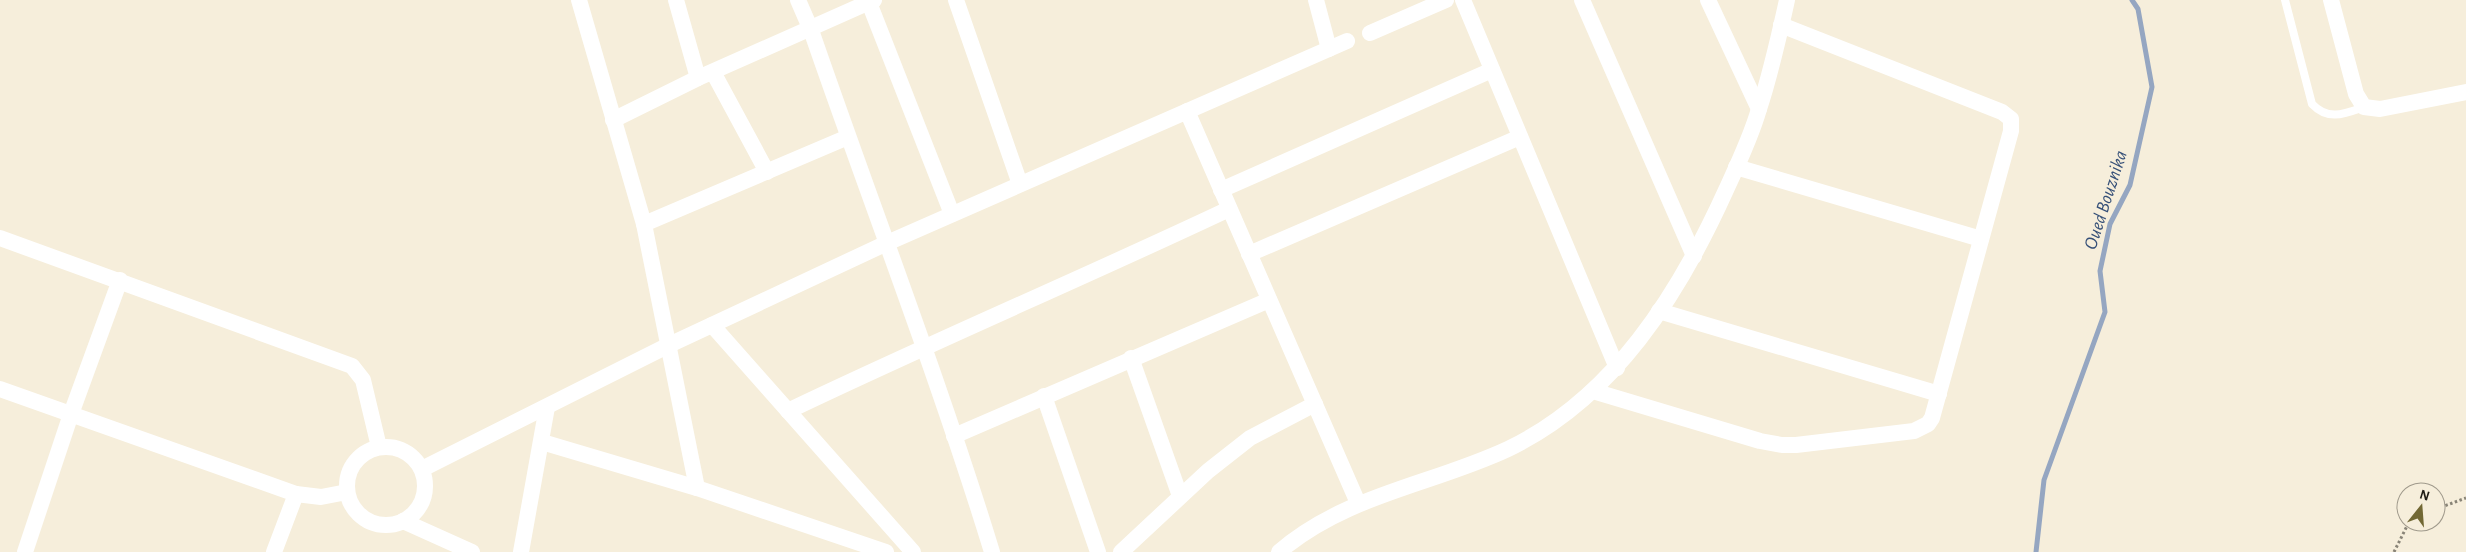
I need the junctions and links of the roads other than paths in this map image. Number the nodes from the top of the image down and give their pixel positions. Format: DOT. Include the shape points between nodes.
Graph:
graph roads {
  1 [pos="579,0"];
  2 [pos="676,0"];
  3 [pos="798,0"];
  4 [pos="956,0"];
  5 [pos="1316,0"];
  6 [pos="1446,0"];
  7 [pos="1463,0"];
  8 [pos="1582,0"];
  9 [pos="1708,0"];
  10 [pos="1787,0"];
  11 [pos="2285,0"];
  12 [pos="2331,0"];
  13 [pos="870,1"];
  14 [pos="1781,25"];
  15 [pos="811,30"];
  16 [pos="1370,33"];
  17 [pos="1348,41"];
  18 [pos="1329,49"];
  19 [pos="1492,70"];
  20 [pos="706,75"];
  21 [pos="2466,92"];
  22 [pos="2364,108"];
  23 [pos="1759,109"];
  24 [pos="1187,111"];
  25 [pos="613,120"];
  26 [pos="848,137"];
  27 [pos="1520,137"];
  28 [pos="1736,167"];
  29 [pos="767,172"];
  30 [pos="1020,184"];
  31 [pos="1221,190"];
  32 [pos="1229,209"];
  33 [pos="952,214"];
  34 [pos="644,224"];
  35 [pos="0,238"];
  36 [pos="1981,239"];
  37 [pos="887,243"];
  38 [pos="1249,254"];
  39 [pos="1694,256"];
  40 [pos="120,280"];
  41 [pos="1269,300"];
  42 [pos="1659,311"];
  43 [pos="712,325"];
  44 [pos="669,345"];
  45 [pos="922,347"];
  46 [pos="1131,358"];
  47 [pos="1617,368"];
  48 [pos="0,388"];
  49 [pos="1593,391"];
  50 [pos="1939,394"];
  51 [pos="1044,396"];
  52 [pos="1315,404"];
  53 [pos="547,407"];
  54 [pos="788,411"];
  55 [pos="71,414"];
  56 [pos="954,436"];
  57 [pos="542,442"];
  58 [pos="379,447"];
  59 [pos="422,469"];
  60 [pos="697,488"];
  61 [pos="347,492"];
  62 [pos="296,494"];
  63 [pos="1180,496"];
  64 [pos="1358,503"];
  65 [pos="403,521"];
  66 [pos="27,552"];
  67 [pos="274,552"];
  68 [pos="472,552"];
  69 [pos="521,552"];
  70 [pos="886,552"];
  71 [pos="913,552"];
  72 [pos="992,552"];
  73 [pos="1098,552"];
  74 [pos="1121,552"];
  75 [pos="1279,552"];
  1 -- 25 [label="street"];
  2 -- 20 [label="street"];
  3 -- 15 [label="street"];
  4 -- 30 [label="street"];
  5 -- 18 [label="street"];
  6 -- 16 [label="street"];
  7 -- 19 [label="street"];
  8 -- 39 [label="street"];
  9 -- 23 [label="street"];
  10 -- 14 [label="street"];
  11 -- 22 [label="lane" via="2312,104 2319,112 2330,116"];
  12 -- 22 [label="street" via="2356,94"];
  13 -- 15 [label="street"];
  13 -- 33 [label="street"];
  14 -- 23 [label="street"];
  14 -- 36 [label="street" via="2007,115 2013,125"];
  15 -- 20 [label="street"];
  15 -- 26 [label="street"];
  17 -- 18 [label="street"];
  18 -- 24 [label="street"];
  19 -- 27 [label="street"];
  19 -- 31 [label="street"];
  20 -- 25 [label="street"];
  20 -- 29 [label="street"];
  21 -- 22 [label="street" via="2380,109"];
  23 -- 28 [label="street"];
  24 -- 30 [label="street"];
  24 -- 31 [label="street"];
  25 -- 34 [label="street"];
  26 -- 29 [label="street"];
  26 -- 37 [label="street"];
  27 -- 38 [label="street"];
  27 -- 47 [label="street"];
  28 -- 36 [label="street"];
  28 -- 39 [label="street"];
  29 -- 34 [label="street"];
  30 -- 33 [label="street"];
  31 -- 32 [label="street"];
  32 -- 38 [label="street"];
  32 -- 45 [label="street" via="1062,287"];
  33 -- 37 [label="street"];
  34 -- 44 [label="street"];
  35 -- 40 [label="street"];
  36 -- 50 [label="street"];
  37 -- 43 [label="street"];
  37 -- 45 [label="street"];
  38 -- 41 [label="street"];
  39 -- 42 [label="street"];
  40 -- 55 [label="street"];
  40 -- 58 [label="street" via="352,366 363,380"];
  41 -- 46 [label="street"];
  41 -- 52 [label="street"];
  42 -- 47 [label="street"];
  42 -- 50 [label="street"];
  43 -- 44 [label="street"];
  43 -- 54 [label="street"];
  44 -- 53 [label="street"];
  44 -- 60 [label="street"];
  45 -- 54 [label="street"];
  45 -- 56 [label="street"];
  46 -- 51 [label="street"];
  46 -- 63 [label="street"];
  47 -- 49 [label="street"];
  48 -- 55 [label="street"];
  49 -- 50 [label="street" via="1782,445 1921,428 1932,418"];
  49 -- 64 [label="street" via="1508,449"];
  51 -- 56 [label="street"];
  51 -- 73 [label="street"];
  52 -- 63 [label="street" via="1250,438"];
  52 -- 64 [label="street"];
  53 -- 57 [label="street"];
  53 -- 59 [label="street"];
  54 -- 71 [label="street"];
  55 -- 62 [label="street"];
  55 -- 66 [label="street"];
  56 -- 72 [label="street"];
  57 -- 60 [label="street"];
  57 -- 69 [label="street"];
  58 -- 59 [label="street" via="409,454"];
  58 -- 61 [label="street" via="369,450 354,463 348,477"];
  59 -- 65 [label="street" via="423,500 418,509"];
  60 -- 70 [label="street"];
  61 -- 62 [label="street" via="321,497"];
  61 -- 65 [label="street" via="356,511 372,523 382,525"];
  62 -- 67 [label="street"];
  63 -- 74 [label="street"];
  64 -- 75 [label="street" via="1318,524"];
  65 -- 68 [label="street"];
}
